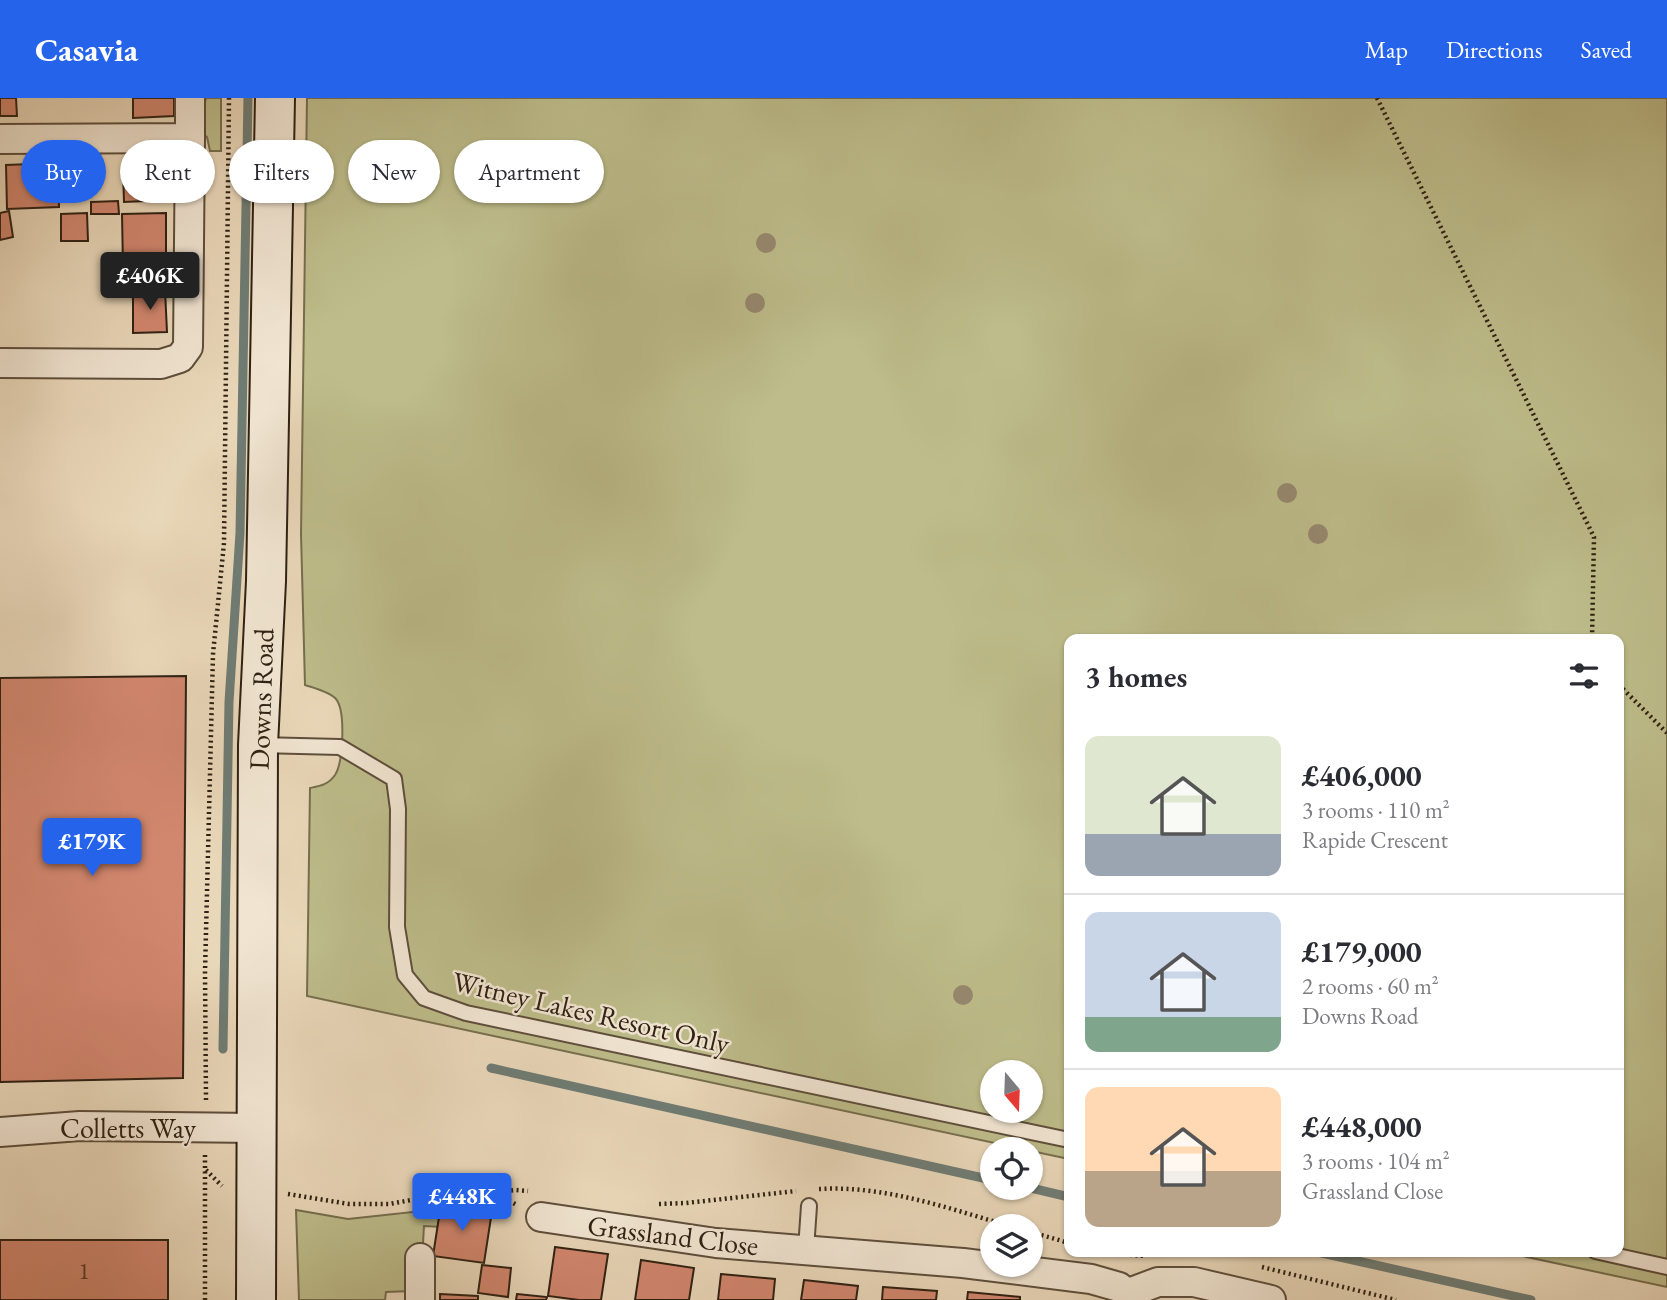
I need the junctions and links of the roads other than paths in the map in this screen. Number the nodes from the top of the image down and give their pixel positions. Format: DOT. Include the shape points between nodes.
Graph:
graph roads {
  1 [pos="190,98"];
  2 [pos="275,98"];
  3 [pos="190,138"];
  4 [pos="0,139"];
  5 [pos="0,363"];
  6 [pos="258,745"];
  7 [pos="257,1128"];
  8 [pos="0,1132"];
  9 [pos="1064,1139"];
  10 [pos="809,1206"];
  11 [pos="541,1217"];
  12 [pos="806,1249"];
  13 [pos="1622,1257"];
  14 [pos="420,1258"];
  15 [pos="1667,1267"];
  16 [pos="1127,1297"];
  17 [pos="256,1300"];
  18 [pos="420,1300"];
  19 [pos="1271,1300"];
  1 -- 3 [label="street"];
  2 -- 6 [label="street, Downs Road" via="266,581"];
  3 -- 4 [label="street"];
  3 -- 5 [label="street" via="188,346 180,358 162,364"];
  6 -- 7 [label="street, Downs Road"];
  6 -- 9 [label="lane, Witney Lakes Resort Only" via="340,747 394,779 397,927 405,975 424,998 466,1013"];
  7 -- 8 [label="street, Colletts Way" via="79,1126"];
  7 -- 17 [label="street, Downs Road"];
  10 -- 12 [label="lane"];
  11 -- 12 [label="street, Grassland Close" via="716,1243"];
  12 -- 16 [label="street, Grassland Close" via="1091,1279 1119,1287"];
  13 -- 15 [label="lane"];
  14 -- 18 [label="street"];
  16 -- 19 [label="street, Grassland Close" via="1158,1282 1185,1282"];
}
